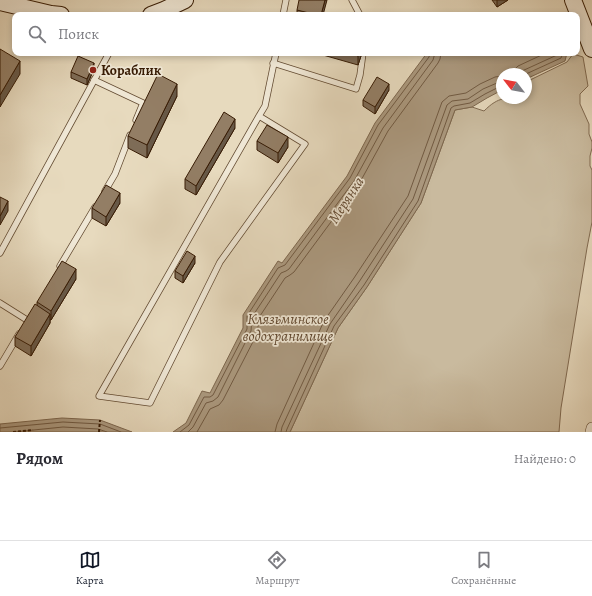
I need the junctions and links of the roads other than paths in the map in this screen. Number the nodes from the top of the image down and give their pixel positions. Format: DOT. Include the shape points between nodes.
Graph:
graph roads {
  1 [pos="185,0"];
  2 [pos="286,0"];
  3 [pos="352,0"];
  4 [pos="572,0"];
  5 [pos="0,2"];
  6 [pos="159,10"];
  7 [pos="42,12"];
  8 [pos="284,12"];
  9 [pos="358,12"];
  10 [pos="577,12"];
  11 [pos="580,20"];
  12 [pos="592,49"];
  13 [pos="107,56"];
  14 [pos="275,56"];
  15 [pos="363,56"];
  16 [pos="274,63"];
  17 [pos="94,80"];
  18 [pos="259,116"];
  19 [pos="134,124"];
  20 [pos="132,132"];
  21 [pos="103,194"];
  22 [pos="99,201"];
  23 [pos="0,253"];
  24 [pos="55,274"];
  25 [pos="0,303"];
  26 [pos="31,313"];
  27 [pos="27,320"];
  28 [pos="0,366"];
  29 [pos="592,428"];
  30 [pos="591,432"];
  1 -- 6 [label="street"];
  2 -- 8 [label="lane"];
  3 -- 9 [label="lane"];
  4 -- 10 [label="street"];
  5 -- 7 [label="street"];
  11 -- 12 [label="street"];
  13 -- 17 [label="lane"];
  14 -- 16 [label="lane"];
  15 -- 16 [label="lane" via="356,89"];
  16 -- 18 [label="lane" via="264,106"];
  17 -- 19 [label="lane" via="143,103"];
  17 -- 23 [label="lane"];
  18 -- 18 [label="lane" via="181,253 99,396 150,403 220,262 305,144"];
  20 -- 21 [label="lane" via="115,174"];
  22 -- 24 [label="lane"];
  25 -- 27 [label="lane"];
  26 -- 27 [label="lane"];
  27 -- 28 [label="lane"];
  29 -- 30 [label="street"];
}
